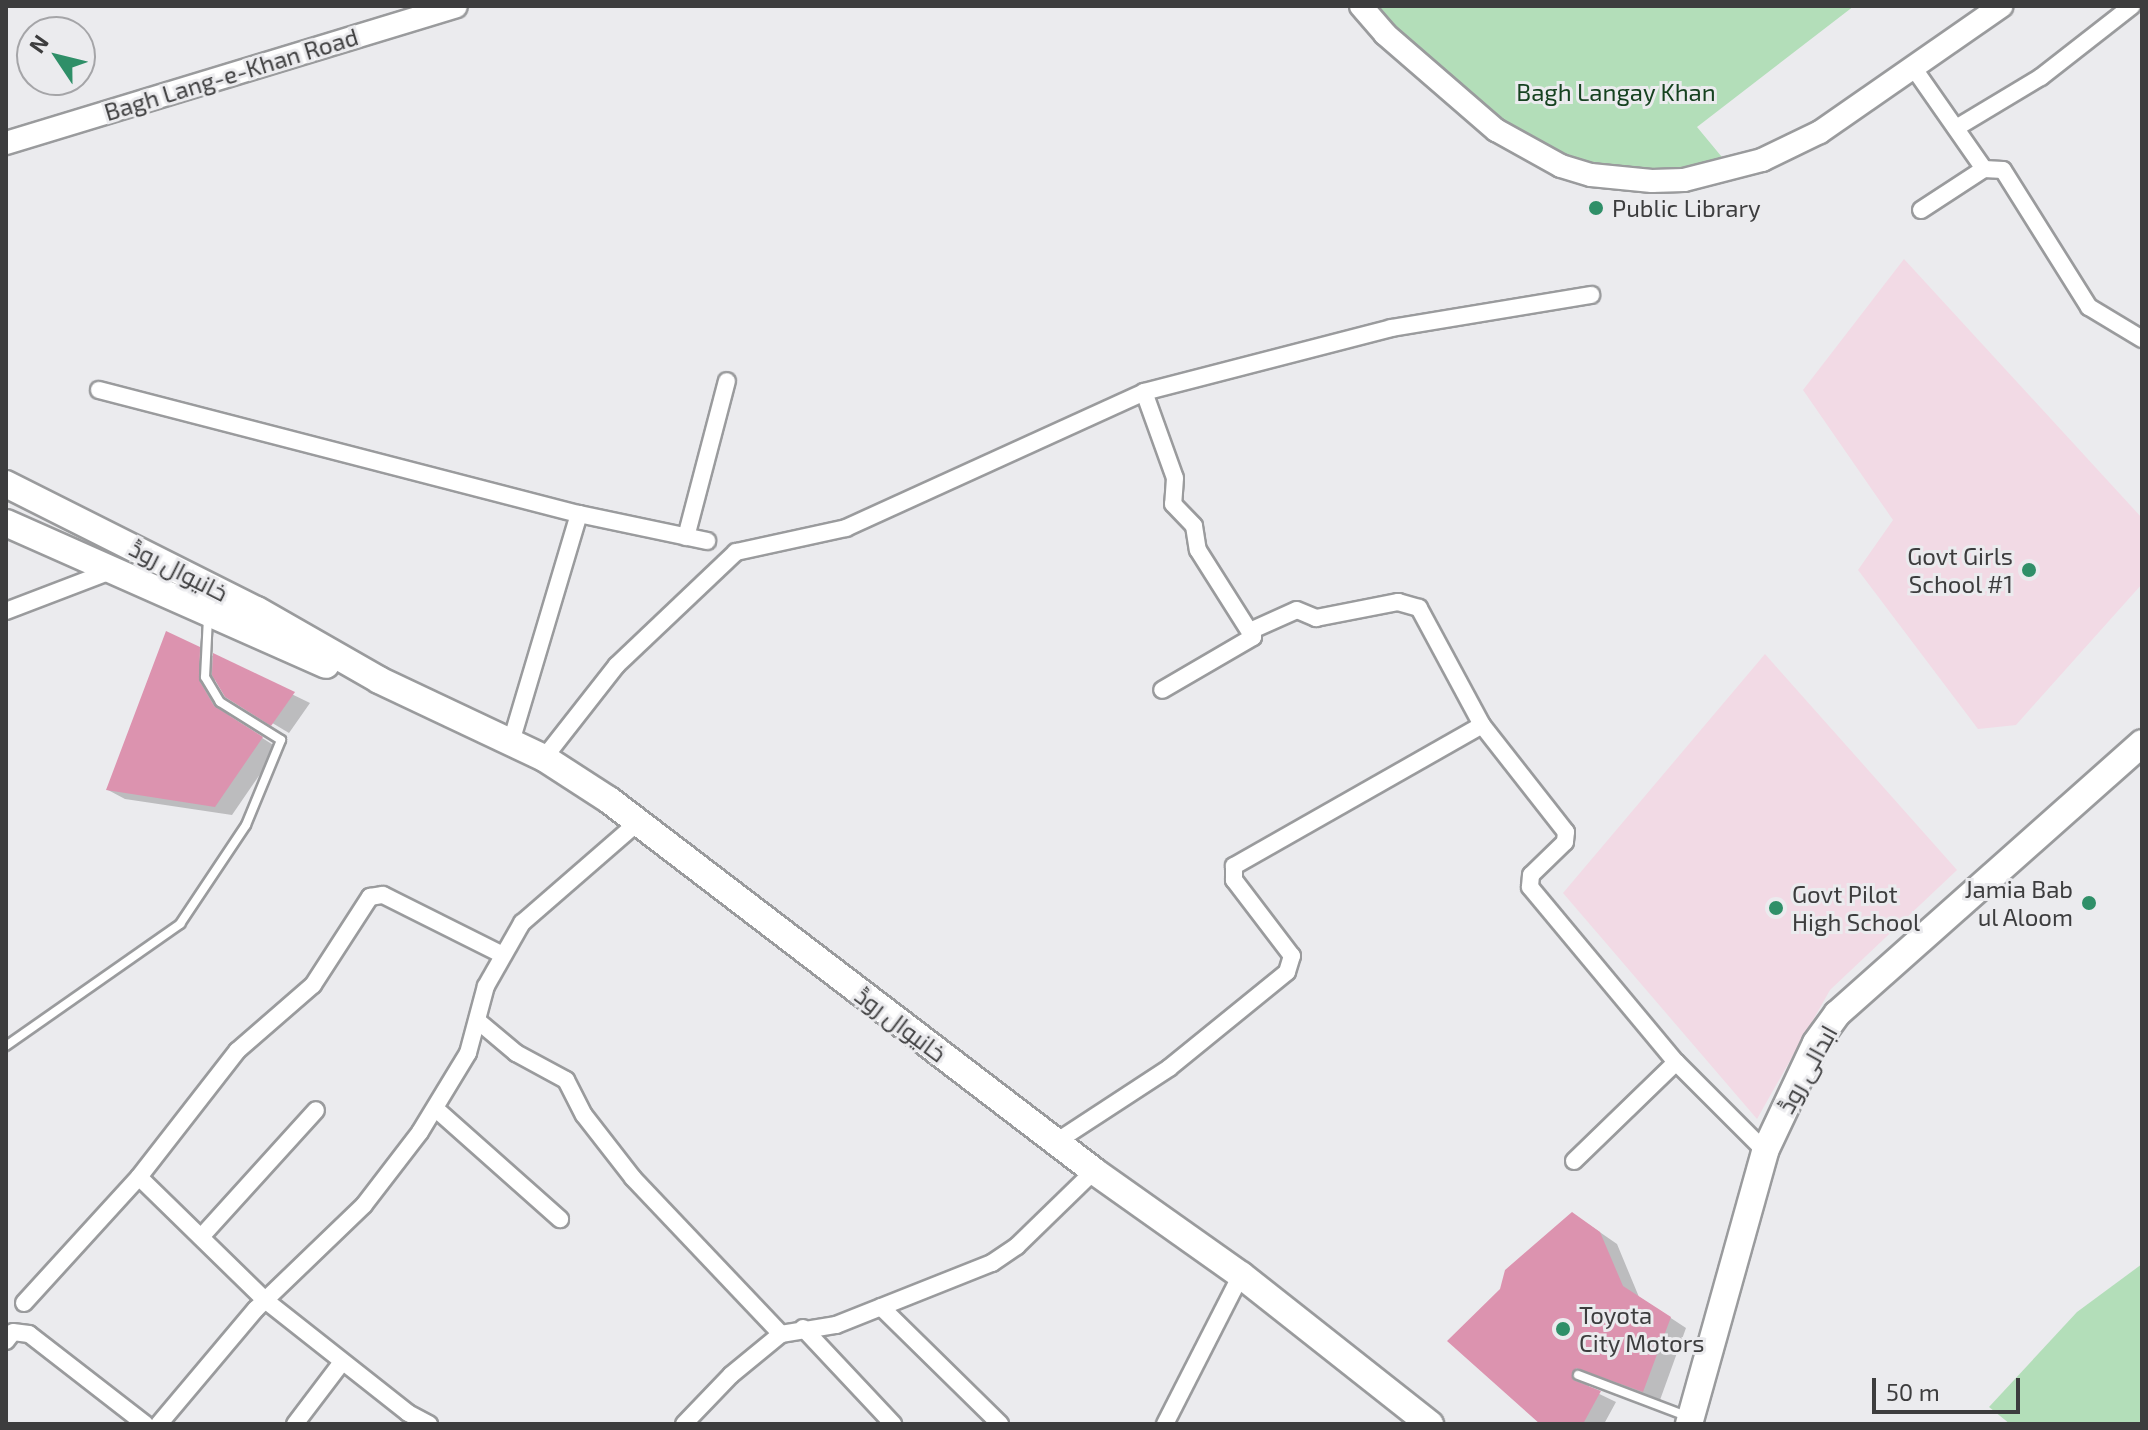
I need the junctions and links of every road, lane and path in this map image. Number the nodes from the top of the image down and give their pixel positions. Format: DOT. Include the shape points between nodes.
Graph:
graph roads {
  1 [pos="456,6"];
  2 [pos="1361,6"];
  3 [pos="2001,6"];
  4 [pos="2132,6"];
  5 [pos="1915,70"];
  6 [pos="1956,128"];
  7 [pos="6,143"];
  8 [pos="1984,169"];
  9 [pos="1921,210"];
  10 [pos="1591,295"];
  11 [pos="2142,339"];
  12 [pos="727,381"];
  13 [pos="99,390"];
  14 [pos="1144,392"];
  15 [pos="6,467"];
  16 [pos="6,484"];
  17 [pos="6,499"];
  18 [pos="579,514"];
  19 [pos="6,523"];
  20 [pos="686,537"];
  21 [pos="707,541"];
  22 [pos="151,563"];
  23 [pos="111,571"];
  24 [pos="6,611"];
  25 [pos="208,612"];
  26 [pos="1250,631"];
  27 [pos="348,662"];
  28 [pos="379,680"];
  29 [pos="1162,690"];
  30 [pos="1482,725"];
  31 [pos="511,742"];
  32 [pos="2142,743"];
  33 [pos="544,758"];
  34 [pos="638,822"];
  35 [pos="501,954"];
  36 [pos="478,1021"];
  37 [pos="6,1046"];
  38 [pos="1676,1062"];
  39 [pos="436,1109"];
  40 [pos="316,1110"];
  41 [pos="1056,1142"];
  42 [pos="1765,1151"];
  43 [pos="1574,1161"];
  44 [pos="1094,1171"];
  45 [pos="139,1177"];
  46 [pos="560,1219"];
  47 [pos="201,1237"];
  48 [pos="1241,1275"];
  49 [pos="265,1300"];
  50 [pos="24,1303"];
  51 [pos="881,1307"];
  52 [pos="803,1328"];
  53 [pos="781,1334"];
  54 [pos="6,1341"];
  55 [pos="342,1362"];
  56 [pos="1578,1375"];
  57 [pos="404,1419"];
  58 [pos="1690,1420"];
  59 [pos="145,1424"];
  60 [pos="159,1424"];
  61 [pos="295,1424"];
  62 [pos="429,1424"];
  63 [pos="684,1424"];
  64 [pos="893,1424"];
  65 [pos="1000,1424"];
  66 [pos="1165,1424"];
  67 [pos="1430,1424"];
  1 -- 7 [label="street, Bagh Lang-e-Khan Road"];
  2 -- 5 [label="street" via="1385,34 1496,130 1561,166 1621,180 1684,180 1762,160 1820,132"];
  3 -- 5 [label="street"];
  4 -- 6 [label="street" via="2041,77"];
  5 -- 6 [label="street"];
  6 -- 8 [label="street"];
  8 -- 9 [label="street"];
  8 -- 11 [label="street" via="2003,170 2089,307"];
  10 -- 14 [label="street" via="1391,328"];
  12 -- 20 [label="street"];
  13 -- 18 [label="street"];
  14 -- 26 [label="street" via="1175,478 1173,504 1194,526 1198,550"];
  14 -- 33 [label="street" via="846,528 736,552 617,665"];
  15 -- 27 [label="main road" via="259,598"];
  16 -- 22 [label="main road, خانیوال روڈ"];
  17 -- 22 [label="main road, خانیوال روڈ"];
  18 -- 20 [label="street"];
  18 -- 31 [label="street"];
  19 -- 23 [label="main road"];
  20 -- 21 [label="street"];
  22 -- 27 [label="main road, خانیوال روڈ" via="252,623"];
  23 -- 24 [label="street"];
  23 -- 25 [label="main road"];
  25 -- 28 [label="main road" via="311,660"];
  25 -- 37 [label="lane" via="205,677 220,702 281,740 246,825 180,924"];
  26 -- 29 [label="street" via="1252,642"];
  26 -- 30 [label="street" via="1297,610 1316,618 1410,603 1426,618"];
  27 -- 28 [label="main road, خانیوال روڈ"];
  28 -- 31 [label="main road, خانیوال روڈ"];
  30 -- 38 [label="street" via="1566,832 1565,842 1531,875 1530,887"];
  30 -- 41 [label="street" via="1234,866 1234,880 1292,956 1287,972 1169,1068"];
  31 -- 33 [label="main road, خانیوال روڈ"];
  32 -- 42 [label="main road, ابدالی روڈ" via="1837,1014 1816,1043"];
  33 -- 34 [label="main road, خانیوال روڈ"];
  34 -- 35 [label="street" via="522,923"];
  34 -- 41 [label="main road, خانیوال روڈ"];
  35 -- 36 [label="street"];
  35 -- 45 [label="street" via="383,895 370,897 313,985 237,1051"];
  36 -- 39 [label="street" via="468,1053"];
  36 -- 53 [label="street" via="516,1053 566,1080 584,1115 633,1178"];
  38 -- 42 [label="street"];
  38 -- 43 [label="street"];
  39 -- 46 [label="street"];
  39 -- 49 [label="street" via="364,1205"];
  40 -- 47 [label="street"];
  41 -- 44 [label="main road, خانیوال روڈ"];
  42 -- 58 [label="main road, ابدالی روڈ"];
  44 -- 48 [label="main road, خانیوال روڈ"];
  44 -- 51 [label="street" via="1006,1255"];
  45 -- 47 [label="street"];
  45 -- 50 [label="street"];
  47 -- 49 [label="street"];
  48 -- 66 [label="street" via="1178,1389"];
  48 -- 67 [label="main road, خانیوال روڈ"];
  49 -- 55 [label="street"];
  49 -- 60 [label="street"];
  51 -- 52 [label="street" via="836,1325"];
  51 -- 65 [label="street"];
  52 -- 53 [label="street"];
  52 -- 64 [label="street"];
  53 -- 63 [label="street"];
  54 -- 59 [label="street" via="13,1332 29,1334"];
  55 -- 57 [label="street"];
  55 -- 61 [label="street"];
  56 -- 58 [label="lane"];
  57 -- 62 [label="street"];
}
